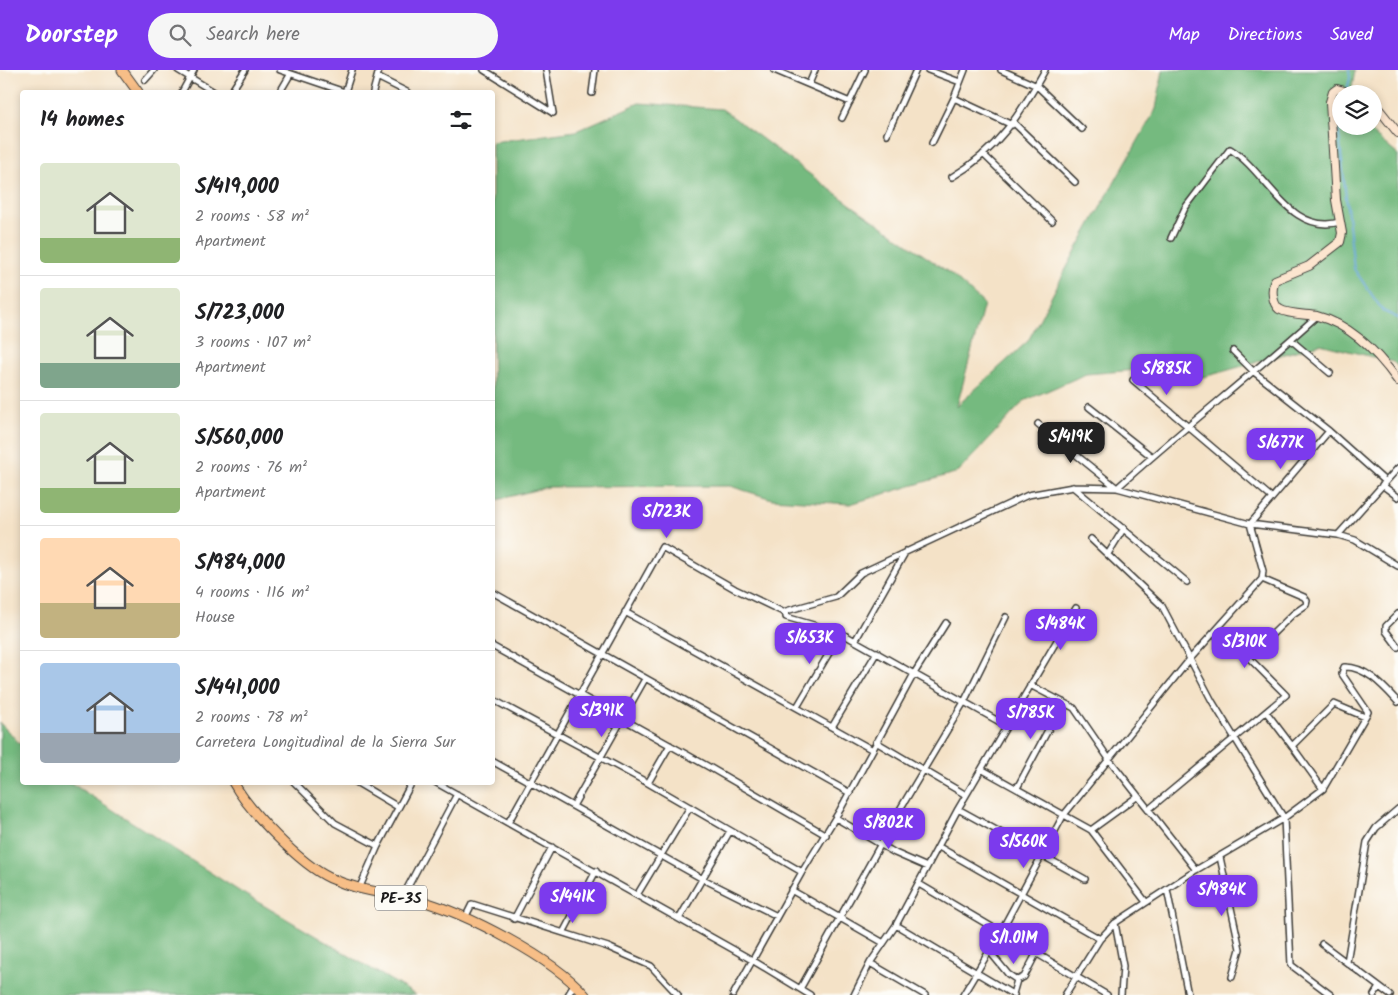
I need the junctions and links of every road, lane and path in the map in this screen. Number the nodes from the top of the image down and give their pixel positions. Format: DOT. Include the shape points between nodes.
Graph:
graph roads {
  1 [pos="122,70"];
  2 [pos="154,70"];
  3 [pos="178,70"];
  4 [pos="194,70"];
  5 [pos="245,70"];
  6 [pos="280,70"];
  7 [pos="352,70"];
  8 [pos="379,70"];
  9 [pos="484,70"];
  10 [pos="546,70"];
  11 [pos="594,70"];
  12 [pos="774,70"];
  13 [pos="815,70"];
  14 [pos="865,70"];
  15 [pos="916,70"];
  16 [pos="928,70"];
  17 [pos="965,70"];
  18 [pos="1001,70"];
  19 [pos="1046,70"];
  20 [pos="492,72"];
  21 [pos="292,73"];
  22 [pos="377,78"];
  23 [pos="189,79"];
  24 [pos="145,80"];
  25 [pos="960,82"];
  26 [pos="809,84"];
  27 [pos="1037,86"];
  28 [pos="137,90"];
  29 [pos="183,90"];
  30 [pos="210,90"];
  31 [pos="232,90"];
  32 [pos="281,90"];
  33 [pos="330,90"];
  34 [pos="346,90"];
  35 [pos="374,90"];
  36 [pos="403,90"];
  37 [pos="592,93"];
  38 [pos="1332,95"];
  39 [pos="954,98"];
  40 [pos="850,102"];
  41 [pos="1382,113"];
  42 [pos="842,118"];
  43 [pos="1013,124"];
  44 [pos="1082,130"];
  45 [pos="1398,133"];
  46 [pos="887,134"];
  47 [pos="1332,135"];
  48 [pos="1332,135"];
  49 [pos="932,143"];
  50 [pos="983,154"];
  51 [pos="952,177"];
  52 [pos="1075,182"];
  53 [pos="1052,221"];
  54 [pos="1340,222"];
  55 [pos="1172,238"];
  56 [pos="1317,316"];
  57 [pos="1291,340"];
  58 [pos="1233,351"];
  59 [pos="1254,372"];
  60 [pos="1330,373"];
  61 [pos="1133,380"];
  62 [pos="1398,381"];
  63 [pos="1089,407"];
  64 [pos="1038,424"];
  65 [pos="1189,428"];
  66 [pos="1330,431"];
  67 [pos="1151,456"];
  68 [pos="1398,468"];
  69 [pos="1384,483"];
  70 [pos="1073,487"];
  71 [pos="1117,488"];
  72 [pos="1271,497"];
  73 [pos="1398,497"];
  74 [pos="1250,524"];
  75 [pos="1124,528"];
  76 [pos="1338,535"];
  77 [pos="1091,539"];
  78 [pos="906,550"];
  79 [pos="1108,554"];
  80 [pos="1398,566"];
  81 [pos="1262,579"];
  82 [pos="1187,582"];
  83 [pos="495,594"];
  84 [pos="1076,608"];
  85 [pos="625,612"];
  86 [pos="785,613"];
  87 [pos="1398,614"];
  88 [pos="1006,617"];
  89 [pos="946,623"];
  90 [pos="1219,628"];
  91 [pos="841,633"];
  92 [pos="855,641"];
  93 [pos="1398,647"];
  94 [pos="495,648"];
  95 [pos="877,652"];
  96 [pos="601,654"];
  97 [pos="1248,658"];
  98 [pos="1190,659"];
  99 [pos="915,672"];
  100 [pos="645,679"];
  101 [pos="1030,685"];
  102 [pos="579,695"];
  103 [pos="495,702"];
  104 [pos="964,702"];
  105 [pos="1063,702"];
  106 [pos="1398,702"];
  107 [pos="797,707"];
  108 [pos="1267,713"];
  109 [pos="1366,717"];
  110 [pos="623,720"];
  111 [pos="1008,726"];
  112 [pos="832,727"];
  113 [pos="558,734"];
  114 [pos="1235,739"];
  115 [pos="876,742"];
  116 [pos="670,745"];
  117 [pos="1292,746"];
  118 [pos="871,749"];
  119 [pos="602,758"];
  120 [pos="1109,759"];
  121 [pos="495,763"];
  122 [pos="982,770"];
  123 [pos="923,771"];
  124 [pos="531,782"];
  125 [pos="648,783"];
  126 [pos="235,785"];
  127 [pos="297,785"];
  128 [pos="361,785"];
  129 [pos="410,785"];
  130 [pos="440,785"];
  131 [pos="1017,788"];
  132 [pos="1323,789"];
  133 [pos="850,793"];
  134 [pos="456,794"];
  135 [pos="966,795"];
  136 [pos="1138,796"];
  137 [pos="573,806"];
  138 [pos="398,807"];
  139 [pos="690,807"];
  140 [pos="958,809"];
  141 [pos="1398,809"];
  142 [pos="1148,810"];
  143 [pos="1063,816"];
  144 [pos="836,818"];
  145 [pos="1284,818"];
  146 [pos="508,822"];
  147 [pos="1091,830"];
  148 [pos="730,831"];
  149 [pos="826,835"];
  150 [pos="880,844"];
  151 [pos="378,846"];
  152 [pos="552,847"];
  153 [pos="939,848"];
  154 [pos="661,854"];
  155 [pos="1043,855"];
  156 [pos="1220,857"];
  157 [pos="927,867"];
  158 [pos="1196,870"];
  159 [pos="596,871"];
  160 [pos="802,872"];
  161 [pos="701,878"];
  162 [pos="1085,879"];
  163 [pos="919,884"];
  164 [pos="1167,889"];
  165 [pos="359,890"];
  166 [pos="791,890"];
  167 [pos="637,895"];
  168 [pos="1021,895"];
  169 [pos="402,898"];
  170 [pos="1146,902"];
  171 [pos="777,916"];
  172 [pos="839,916"];
  173 [pos="465,918"];
  174 [pos="514,919"];
  175 [pos="679,919"];
  176 [pos="1115,923"];
  177 [pos="896,925"];
  178 [pos="564,931"];
  179 [pos="1000,933"];
  180 [pos="1100,939"];
  181 [pos="882,942"];
  182 [pos="1322,944"];
  183 [pos="990,952"];
  184 [pos="1036,954"];
  185 [pos="752,960"];
  186 [pos="870,962"];
  187 [pos="1347,962"];
  188 [pos="976,972"];
  189 [pos="1075,977"];
  190 [pos="1232,977"];
  191 [pos="1017,980"];
  192 [pos="574,985"];
  193 [pos="1379,987"];
  194 [pos="800,990"];
  195 [pos="568,995"];
  196 [pos="585,995"];
  197 [pos="678,995"];
  198 [pos="733,995"];
  199 [pos="810,995"];
  200 [pos="854,995"];
  201 [pos="925,995"];
  202 [pos="963,995"];
  203 [pos="1014,995"];
  204 [pos="1065,995"];
  205 [pos="1107,995"];
  206 [pos="1121,995"];
  207 [pos="1188,995"];
  208 [pos="1331,995"];
  209 [pos="1374,995"];
  210 [pos="1390,995"];
  1 -- 28 [label="highway"];
  2 -- 24 [label="street"];
  3 -- 23 [label="street"];
  4 -- 23 [label="street"];
  5 -- 31 [label="street"];
  6 -- 21 [label="street"];
  7 -- 34 [label="street"];
  8 -- 22 [label="street"];
  9 -- 20 [label="street"];
  10 -- 20 [label="street" via="553,113"];
  11 -- 37 [label="street"];
  12 -- 26 [label="street"];
  13 -- 26 [label="street"];
  14 -- 40 [label="street"];
  15 -- 46 [label="street"];
  16 -- 25 [label="street"];
  17 -- 25 [label="street"];
  18 -- 27 [label="street"];
  19 -- 27 [label="street"];
  21 -- 32 [label="street"];
  21 -- 33 [label="street"];
  22 -- 35 [label="street"];
  22 -- 36 [label="street"];
  23 -- 29 [label="street"];
  23 -- 30 [label="street"];
  25 -- 39 [label="street"];
  26 -- 40 [label="street"];
  27 -- 43 [label="street"];
  27 -- 44 [label="street"];
  38 -- 47 [label="street"];
  39 -- 43 [label="street"];
  39 -- 49 [label="street"];
  40 -- 42 [label="street"];
  41 -- 45 [label="street"];
  43 -- 50 [label="street"];
  43 -- 52 [label="street"];
  48 -- 54 [label="street"];
  50 -- 51 [label="street"];
  50 -- 53 [label="street"];
  54 -- 55 [label="street" via="1324,226 1296,216 1255,169 1230,149 1185,208"];
  54 -- 56 [label="street" via="1342,237 1337,246 1309,266 1280,277 1273,284 1272,293 1278,308"];
  56 -- 57 [label="street"];
  56 -- 62 [label="street" via="1353,333"];
  57 -- 59 [label="street"];
  57 -- 60 [label="street"];
  58 -- 59 [label="street"];
  59 -- 65 [label="street"];
  59 -- 66 [label="street"];
  61 -- 65 [label="street"];
  63 -- 67 [label="street"];
  64 -- 71 [label="street"];
  65 -- 67 [label="street"];
  65 -- 72 [label="street"];
  66 -- 69 [label="street"];
  66 -- 72 [label="street"];
  67 -- 71 [label="street"];
  68 -- 69 [label="street"];
  69 -- 73 [label="street"];
  69 -- 76 [label="street"];
  70 -- 71 [label="street"];
  70 -- 75 [label="street"];
  70 -- 78 [label="street" via="1028,495"];
  71 -- 74 [label="street"];
  72 -- 74 [label="street"];
  74 -- 76 [label="street"];
  74 -- 81 [label="street" via="1263,571"];
  75 -- 79 [label="street"];
  75 -- 82 [label="street"];
  76 -- 80 [label="street" via="1355,540"];
  77 -- 79 [label="street"];
  78 -- 86 [label="street" via="861,573 836,597 788,609"];
  78 -- 92 [label="street"];
  79 -- 98 [label="street" via="1162,606"];
  81 -- 90 [label="street"];
  81 -- 97 [label="street" via="1307,601"];
  83 -- 96 [label="street"];
  84 -- 101 [label="street"];
  85 -- 86 [label="street" via="662,547"];
  85 -- 96 [label="street"];
  85 -- 107 [label="street"];
  86 -- 91 [label="street" via="786,617"];
  87 -- 93 [label="street" via="1386,626"];
  88 -- 104 [label="street"];
  89 -- 99 [label="street"];
  90 -- 97 [label="street"];
  90 -- 98 [label="street"];
  91 -- 92 [label="street"];
  91 -- 107 [label="street"];
  92 -- 95 [label="street"];
  94 -- 102 [label="street"];
  95 -- 99 [label="street"];
  95 -- 112 [label="street"];
  96 -- 100 [label="street"];
  96 -- 102 [label="street"];
  97 -- 108 [label="street" via="1286,695"];
  98 -- 114 [label="street"];
  98 -- 120 [label="street"];
  99 -- 104 [label="street"];
  99 -- 115 [label="street"];
  100 -- 110 [label="street"];
  100 -- 133 [label="street"];
  101 -- 105 [label="street"];
  101 -- 111 [label="street"];
  102 -- 110 [label="street"];
  102 -- 113 [label="street"];
  103 -- 113 [label="street"];
  104 -- 111 [label="street"];
  104 -- 123 [label="street"];
  105 -- 120 [label="street" via="1078,713"];
  105 -- 131 [label="street"];
  106 -- 109 [label="street" via="1375,679 1360,670 1344,667 1342,674 1368,712"];
  107 -- 112 [label="street"];
  108 -- 114 [label="street"];
  108 -- 117 [label="street"];
  109 -- 117 [label="street" via="1334,704"];
  109 -- 132 [label="street"];
  110 -- 116 [label="street"];
  110 -- 119 [label="street"];
  111 -- 122 [label="street"];
  112 -- 118 [label="street"];
  113 -- 119 [label="street"];
  113 -- 124 [label="street"];
  114 -- 142 [label="street"];
  114 -- 145 [label="street"];
  115 -- 118 [label="street"];
  115 -- 123 [label="street"];
  116 -- 125 [label="street"];
  116 -- 149 [label="street"];
  117 -- 132 [label="street"];
  118 -- 133 [label="street"];
  119 -- 125 [label="street"];
  119 -- 137 [label="street"];
  120 -- 136 [label="street"];
  120 -- 143 [label="street"];
  121 -- 124 [label="street"];
  122 -- 131 [label="street"];
  122 -- 135 [label="street"];
  123 -- 135 [label="street"];
  123 -- 150 [label="street"];
  124 -- 137 [label="street"];
  124 -- 146 [label="street"];
  125 -- 139 [label="street"];
  126 -- 165 [label="highway, PE-3S" via="251,808 306,862 328,877"];
  127 -- 151 [label="street" via="334,823"];
  128 -- 138 [label="street"];
  129 -- 138 [label="street"];
  130 -- 134 [label="street"];
  131 -- 143 [label="street"];
  132 -- 145 [label="street"];
  133 -- 144 [label="street"];
  134 -- 146 [label="street"];
  134 -- 169 [label="street"];
  135 -- 140 [label="street"];
  136 -- 142 [label="street"];
  136 -- 147 [label="street"];
  137 -- 154 [label="street"];
  138 -- 151 [label="street"];
  139 -- 148 [label="street"];
  139 -- 154 [label="street"];
  140 -- 153 [label="street"];
  140 -- 155 [label="street"];
  141 -- 187 [label="street" via="1376,828 1368,842"];
  142 -- 158 [label="street"];
  143 -- 147 [label="street"];
  143 -- 155 [label="street"];
  144 -- 149 [label="street"];
  144 -- 150 [label="street"];
  145 -- 156 [label="street"];
  145 -- 208 [label="street" via="1291,965"];
  146 -- 152 [label="street"];
  147 -- 170 [label="street"];
  148 -- 160 [label="street"];
  148 -- 161 [label="street"];
  149 -- 160 [label="street"];
  150 -- 157 [label="street"];
  150 -- 172 [label="street"];
  151 -- 165 [label="street"];
  152 -- 159 [label="street"];
  152 -- 174 [label="street"];
  153 -- 157 [label="street"];
  153 -- 168 [label="street"];
  154 -- 161 [label="street"];
  154 -- 167 [label="street"];
  155 -- 162 [label="street"];
  155 -- 168 [label="street"];
  156 -- 158 [label="street"];
  156 -- 190 [label="street" via="1240,949"];
  157 -- 163 [label="street"];
  158 -- 164 [label="street"];
  159 -- 167 [label="street"];
  159 -- 178 [label="street"];
  160 -- 166 [label="street"];
  161 -- 171 [label="street"];
  161 -- 175 [label="street"];
  163 -- 177 [label="street"];
  163 -- 179 [label="street"];
  164 -- 170 [label="street"];
  164 -- 207 [label="street"];
  165 -- 169 [label="highway, PE-3S"];
  166 -- 171 [label="street"];
  166 -- 172 [label="street"];
  167 -- 175 [label="street"];
  168 -- 179 [label="street"];
  168 -- 180 [label="street"];
  169 -- 173 [label="highway, PE-3S"];
  170 -- 176 [label="street"];
  171 -- 185 [label="street"];
  172 -- 181 [label="street"];
  172 -- 194 [label="street"];
  173 -- 174 [label="street" via="472,904"];
  173 -- 192 [label="highway, PE-3S" via="551,966"];
  174 -- 178 [label="street"];
  175 -- 185 [label="street"];
  176 -- 180 [label="street"];
  176 -- 206 [label="street" via="1123,966"];
  177 -- 181 [label="street"];
  177 -- 188 [label="street"];
  178 -- 197 [label="street" via="651,966"];
  179 -- 183 [label="street"];
  179 -- 184 [label="street"];
  180 -- 189 [label="street"];
  181 -- 186 [label="street"];
  182 -- 187 [label="street"];
  183 -- 188 [label="street"];
  183 -- 191 [label="street"];
  184 -- 189 [label="street"];
  184 -- 191 [label="street" via="1024,977"];
  185 -- 194 [label="street"];
  185 -- 198 [label="street"];
  186 -- 200 [label="street"];
  186 -- 201 [label="street"];
  187 -- 193 [label="street"];
  188 -- 202 [label="street"];
  188 -- 203 [label="street"];
  189 -- 204 [label="street"];
  189 -- 205 [label="street"];
  191 -- 203 [label="street"];
  192 -- 195 [label="street"];
  192 -- 196 [label="highway, PE-3S"];
  193 -- 209 [label="street"];
  193 -- 210 [label="street"];
  194 -- 199 [label="street"];
}
